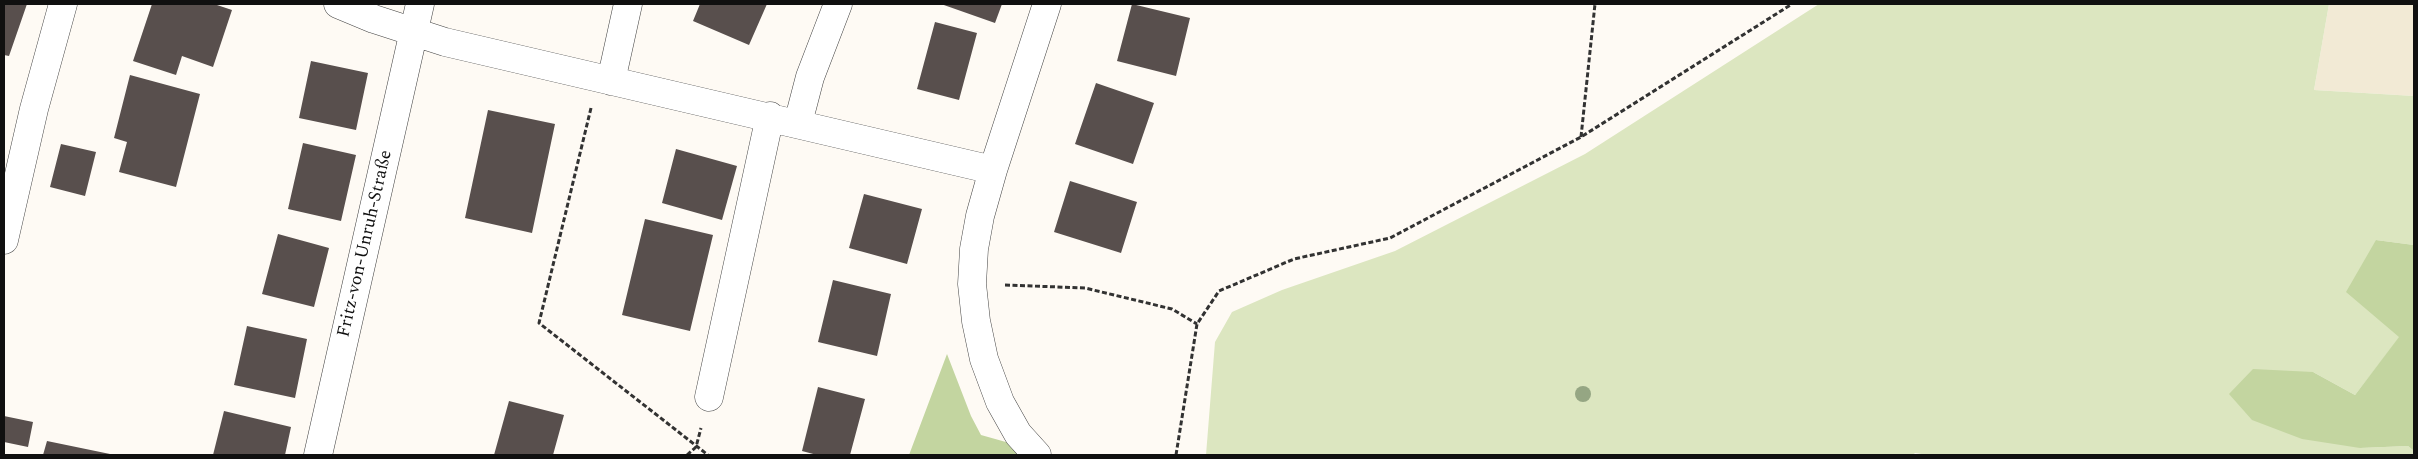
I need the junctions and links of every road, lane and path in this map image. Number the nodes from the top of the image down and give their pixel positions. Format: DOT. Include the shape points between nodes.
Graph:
graph roads {
  1 [pos="63,4"];
  2 [pos="338,4"];
  3 [pos="420,4"];
  4 [pos="628,4"];
  5 [pos="838,4"];
  6 [pos="1047,4"];
  7 [pos="1594,4"];
  8 [pos="1792,4"];
  9 [pos="414,32"];
  10 [pos="605,80"];
  11 [pos="770,116"];
  12 [pos="798,123"];
  13 [pos="1581,137"];
  14 [pos="993,170"];
  15 [pos="4,240"];
  16 [pos="972,284"];
  17 [pos="1198,324"];
  18 [pos="708,397"];
  19 [pos="696,447"];
  20 [pos="318,455"];
  21 [pos="687,455"];
  22 [pos="708,455"];
  23 [pos="1037,455"];
  24 [pos="1176,455"];
  1 -- 15 [label="street" via="34,109"];
  2 -- 9 [label="street"];
  3 -- 9 [label="street, Fritz-von-Unruh-Straße"];
  4 -- 10 [label="street"];
  5 -- 12 [label="street" via="810,77"];
  6 -- 14 [label="street"];
  7 -- 13 [label="path"];
  8 -- 13 [label="path"];
  9 -- 10 [label="street"];
  9 -- 20 [label="street, Fritz-von-Unruh-Straße"];
  10 -- 11 [label="street"];
  10 -- 19 [label="path" via="539,322"];
  11 -- 12 [label="street"];
  11 -- 18 [label="street"];
  12 -- 14 [label="street"];
  13 -- 17 [label="path" via="1390,238 1294,259 1219,291"];
  14 -- 16 [label="street" via="974,249"];
  16 -- 17 [label="path" via="1085,288 1172,309"];
  16 -- 23 [label="street" via="984,359 1000,402 1012,426"];
  17 -- 24 [label="path"];
  19 -- 21 [label="path"];
  19 -- 22 [label="path"];
}
